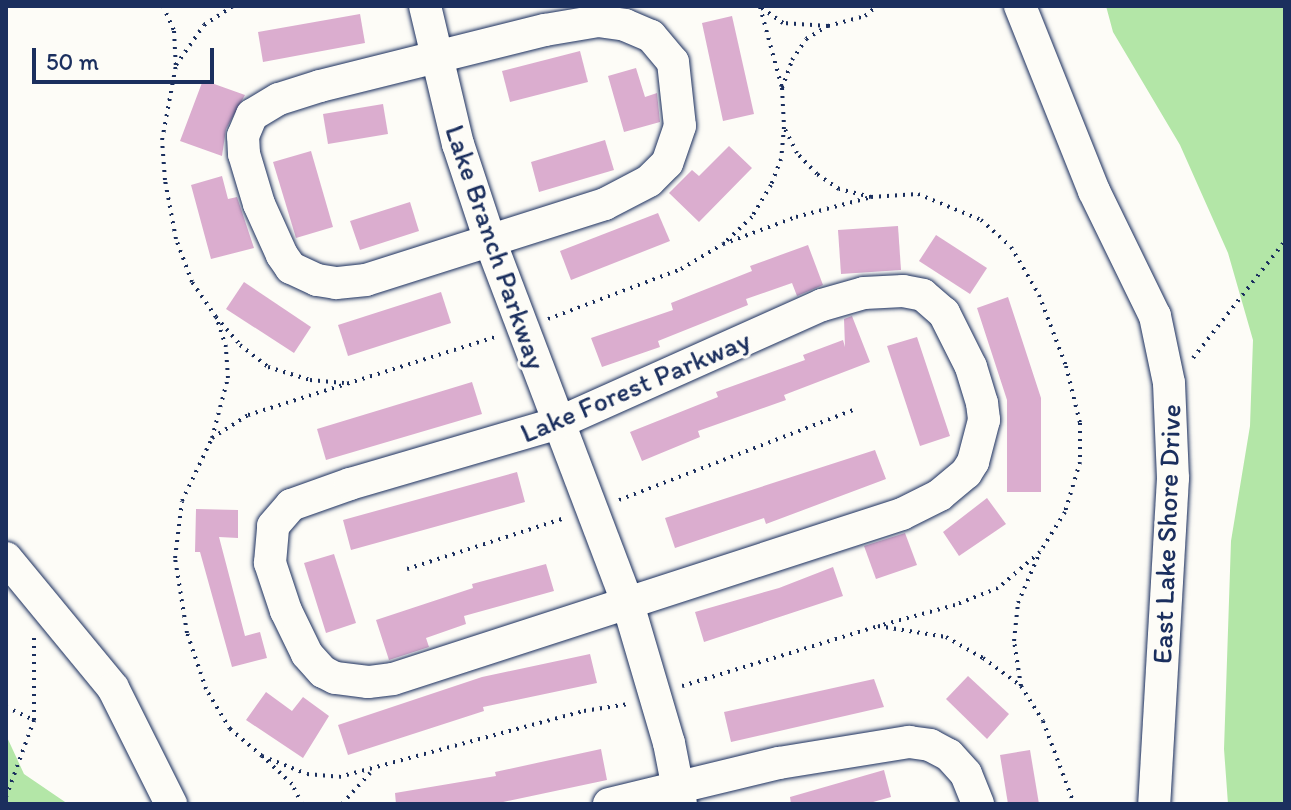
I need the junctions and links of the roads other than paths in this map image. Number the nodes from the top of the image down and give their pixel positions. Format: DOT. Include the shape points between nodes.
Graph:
graph roads {
  1 [pos="425,6"];
  2 [pos="1020,6"];
  3 [pos="436,58"];
  4 [pos="490,241"];
  5 [pos="558,423"];
  6 [pos="6,558"];
  7 [pos="628,604"];
  8 [pos="680,796"];
  9 [pos="171,804"];
  10 [pos="609,804"];
  11 [pos="978,804"];
  12 [pos="1154,804"];
  1 -- 3 [label="street, Lake Branch Parkway"];
  2 -- 12 [label="street, East Lake Shore Drive" via="1094,191 1155,316 1169,383 1173,478"];
  3 -- 4 [label="street, Lake Branch Parkway"];
  3 -- 4 [label="street" via="598,21 651,36 668,52 677,73 680,126 661,170 605,204"];
  3 -- 4 [label="street" via="320,86 265,106 252,115 243,136 252,179 282,255 291,268 317,280 366,280"];
  4 -- 5 [label="street, Lake Branch Parkway"];
  5 -- 7 [label="street, Lake Branch Parkway"];
  5 -- 7 [label="street, Lake Forest Parkway" via="291,505 277,519 270,541 270,563 282,600 315,665 335,678 368,682 393,679"];
  5 -- 7 [label="street, Lake Forest Parkway" via="822,305 864,293 903,291 933,301 944,313 980,390 984,420 976,454 966,473 940,495 902,514"];
  6 -- 9 [label="street" via="113,688"];
  7 -- 8 [label="street, Lake Branch Parkway"];
  8 -- 10 [label="street"];
  8 -- 11 [label="street" via="835,752 909,742 949,755 966,774"];
}
